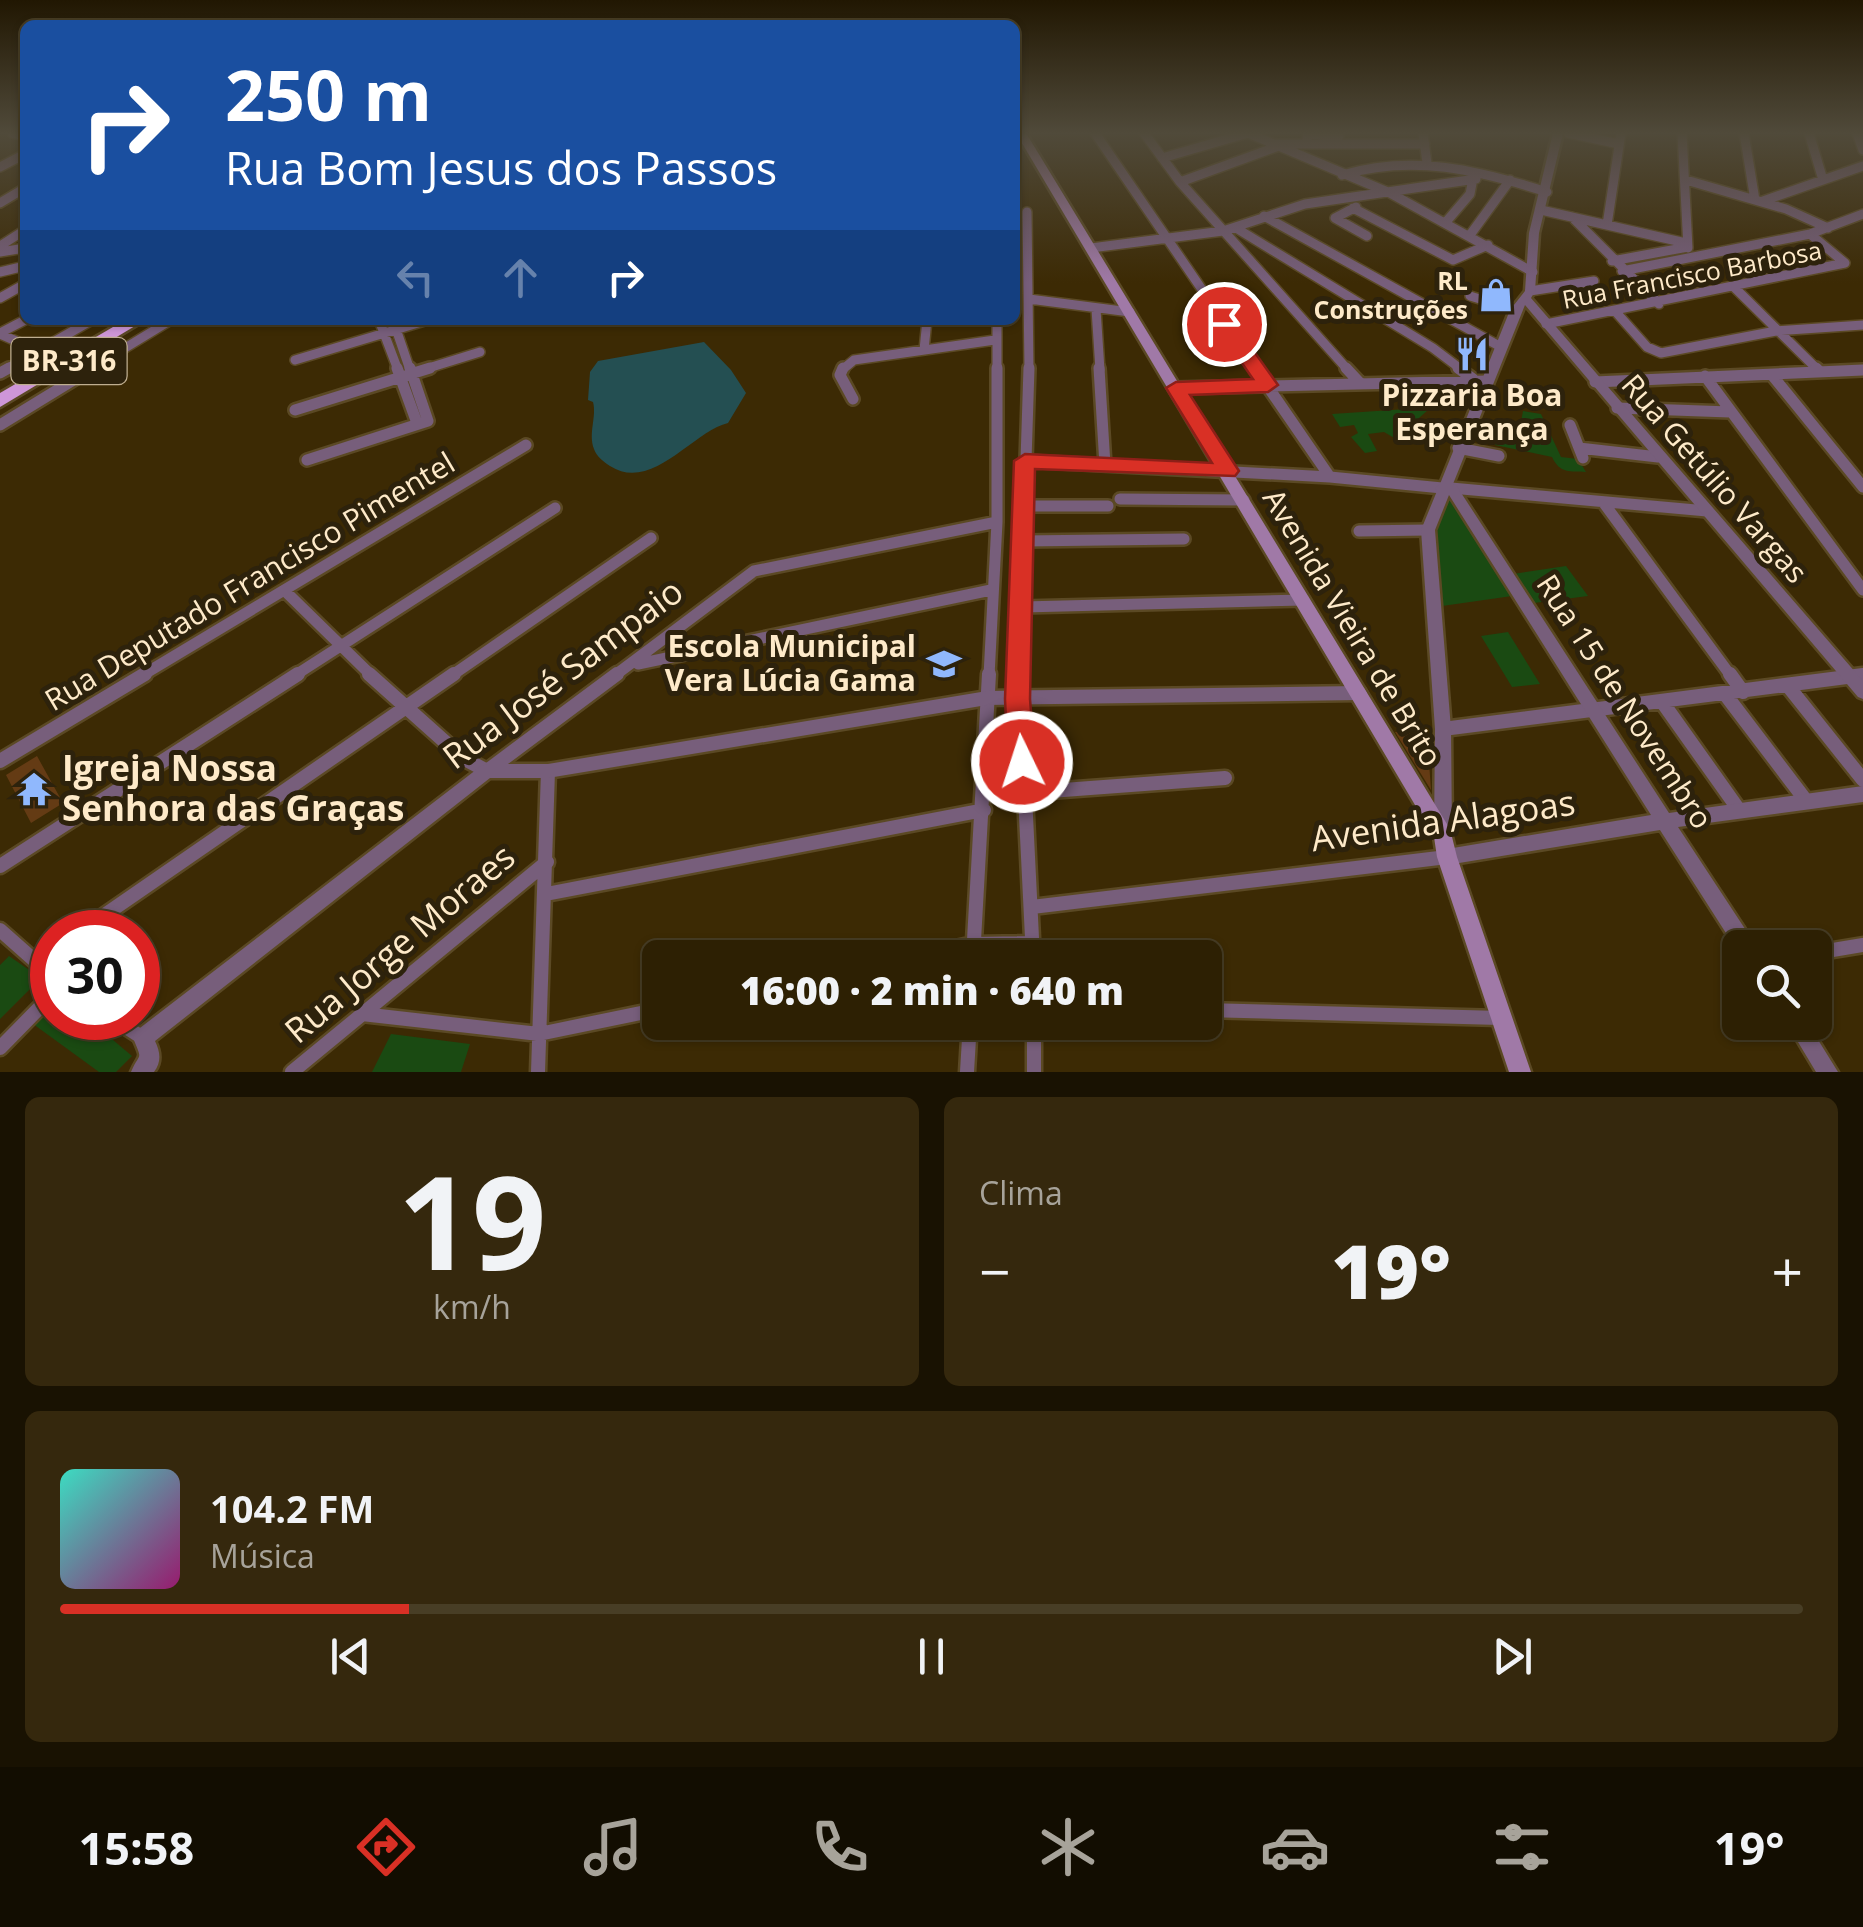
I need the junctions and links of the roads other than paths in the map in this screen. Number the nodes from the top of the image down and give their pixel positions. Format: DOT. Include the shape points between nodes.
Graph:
graph roads {
  1 [pos="1051,183"];
  2 [pos="1129,183"];
  3 [pos="1181,183"];
  4 [pos="1359,183"];
  5 [pos="1361,183"];
  6 [pos="1440,183"];
  7 [pos="1473,183"];
  8 [pos="1508,183"];
  9 [pos="1519,183"];
  10 [pos="1549,183"];
  11 [pos="1614,183"];
  12 [pos="1686,183"];
  13 [pos="1696,183"];
  14 [pos="1754,183"];
  15 [pos="1814,183"];
  16 [pos="1547,192"];
  17 [pos="1386,194"];
  18 [pos="1365,196"];
  19 [pos="1758,201"];
  20 [pos="1353,208"];
  21 [pos="1541,210"];
  22 [pos="1028,212"];
  23 [pos="1863,214"];
  24 [pos="1264,216"];
  25 [pos="1572,218"];
  26 [pos="1446,222"];
  27 [pos="1608,225"];
  28 [pos="1236,228"];
  29 [pos="1829,228"];
  30 [pos="1224,231"];
  31 [pos="20,234"];
  32 [pos="1810,234"];
  33 [pos="1470,235"];
  34 [pos="1367,236"];
  35 [pos="1166,238"];
  36 [pos="1488,246"];
  37 [pos="1090,248"];
  38 [pos="0,249"];
  39 [pos="1688,249"];
  40 [pos="1612,261"];
  41 [pos="1622,270"];
  42 [pos="1532,272"];
  43 [pos="1594,282"];
  44 [pos="1735,288"];
  45 [pos="1470,296"];
  46 [pos="1030,299"];
  47 [pos="1524,300"];
  48 [pos="1658,304"];
  49 [pos="1096,309"];
  50 [pos="1130,312"];
  51 [pos="1616,312"];
  52 [pos="1546,324"];
  53 [pos="83,325"];
  54 [pos="129,325"];
  55 [pos="163,325"];
  56 [pos="381,325"];
  57 [pos="394,325"];
  58 [pos="926,325"];
  59 [pos="996,325"];
  60 [pos="1863,325"];
  61 [pos="1776,332"];
  62 [pos="384,333"];
  63 [pos="0,334"];
  64 [pos="995,340"];
  65 [pos="1501,347"];
  66 [pos="924,350"];
  67 [pos="39,351"];
  68 [pos="480,352"];
  69 [pos="295,360"];
  70 [pos="1863,370"];
  71 [pos="1820,372"];
  72 [pos="0,373"];
  73 [pos="413,373"];
  74 [pos="1772,375"];
  75 [pos="1705,376"];
  76 [pos="399,378"];
  77 [pos="1480,380"];
  78 [pos="1360,382"];
  79 [pos="1595,382"];
  80 [pos="1268,385"];
  81 [pos="1176,388"];
  82 [pos="853,399"];
  83 [pos="0,402"];
  84 [pos="1617,408"];
  85 [pos="295,410"];
  86 [pos="1730,412"];
  87 [pos="417,422"];
  88 [pos="0,425"];
  89 [pos="1570,425"];
  90 [pos="526,445"];
  91 [pos="1458,448"];
  92 [pos="1500,456"];
  93 [pos="1658,457"];
  94 [pos="307,460"];
  95 [pos="1025,461"];
  96 [pos="1105,465"];
  97 [pos="1228,471"];
  98 [pos="1330,477"];
  99 [pos="1863,487"];
  100 [pos="1447,488"];
  101 [pos="1244,500"];
  102 [pos="1603,502"];
  103 [pos="1025,506"];
  104 [pos="555,508"];
  105 [pos="1706,512"];
  106 [pos="997,522"];
  107 [pos="1428,530"];
  108 [pos="1359,532"];
  109 [pos="651,538"];
  110 [pos="1184,538"];
  111 [pos="1024,541"];
  112 [pos="284,590"];
  113 [pos="991,590"];
  114 [pos="1863,590"];
  115 [pos="1304,600"];
  116 [pos="1023,607"];
  117 [pos="340,646"];
  118 [pos="631,665"];
  119 [pos="1856,676"];
  120 [pos="1788,686"];
  121 [pos="1743,692"];
  122 [pos="1863,692"];
  123 [pos="1359,693"];
  124 [pos="1725,694"];
  125 [pos="988,698"];
  126 [pos="1018,699"];
  127 [pos="1663,703"];
  128 [pos="410,707"];
  129 [pos="1595,711"];
  130 [pos="1443,729"];
  131 [pos="0,761"];
  132 [pos="487,771"];
  133 [pos="548,771"];
  134 [pos="1224,778"];
  135 [pos="1863,780"];
  136 [pos="1024,793"];
  137 [pos="1863,794"];
  138 [pos="1807,802"];
  139 [pos="984,810"];
  140 [pos="1739,810"];
  141 [pos="1665,821"];
  142 [pos="1443,835"];
  143 [pos="1447,857"];
  144 [pos="546,862"];
  145 [pos="0,866"];
  146 [pos="546,894"];
  147 [pos="1032,907"];
  148 [pos="112,910"];
  149 [pos="0,930"];
  150 [pos="1735,930"];
  151 [pos="974,940"];
  152 [pos="1033,940"];
  153 [pos="1863,945"];
  154 [pos="1832,950"];
  155 [pos="30,957"];
  156 [pos="1222,1010"];
  157 [pos="642,1013"];
  158 [pos="362,1014"];
  159 [pos="30,1017"];
  160 [pos="1500,1018"];
  161 [pos="160,1024"];
  162 [pos="539,1034"];
  163 [pos="143,1040"];
  164 [pos="969,1040"];
  165 [pos="1034,1040"];
  166 [pos="1807,1040"];
  167 [pos="0,1048"];
  168 [pos="146,1069"];
  169 [pos="292,1072"];
  170 [pos="538,1072"];
  171 [pos="968,1072"];
  172 [pos="1034,1072"];
  173 [pos="1520,1072"];
  174 [pos="1828,1072"];
  1 -- 37 [label="main road, Avenida Vieira de Brito"];
  2 -- 35 [label="street"];
  3 -- 30 [label="street"];
  4 -- 18 [label="street"];
  5 -- 17 [label="street"];
  6 -- 17 [label="street"];
  7 -- 26 [label="street"];
  8 -- 33 [label="street"];
  9 -- 16 [label="street"];
  10 -- 16 [label="street"];
  11 -- 27 [label="street"];
  12 -- 39 [label="street"];
  13 -- 19 [label="street"];
  14 -- 19 [label="street"];
  15 -- 19 [label="street"];
  16 -- 21 [label="street"];
  17 -- 18 [label="street"];
  17 -- 20 [label="street"];
  17 -- 26 [label="street"];
  18 -- 24 [label="street"];
  19 -- 29 [label="street"];
  20 -- 34 [label="street" via="1335,218"];
  20 -- 36 [label="street" via="1453,260"];
  21 -- 25 [label="street"];
  21 -- 42 [label="street"];
  22 -- 46 [label="street"];
  23 -- 29 [label="street"];
  24 -- 28 [label="street"];
  24 -- 65 [label="street"];
  25 -- 27 [label="street"];
  25 -- 40 [label="street"];
  26 -- 33 [label="street"];
  27 -- 39 [label="street"];
  28 -- 30 [label="street"];
  28 -- 77 [label="street"];
  29 -- 32 [label="street"];
  30 -- 35 [label="street"];
  30 -- 78 [label="street"];
  31 -- 38 [label="street"];
  32 -- 39 [label="street"];
  32 -- 44 [label="street, Rua Francisco Barbosa" via="1846,263"];
  33 -- 36 [label="street"];
  35 -- 37 [label="street"];
  35 -- 80 [label="street"];
  36 -- 42 [label="street"];
  37 -- 50 [label="main road, Avenida Vieira de Brito"];
  39 -- 40 [label="street"];
  39 -- 41 [label="street"];
  40 -- 41 [label="street"];
  41 -- 48 [label="street"];
  42 -- 47 [label="street"];
  43 -- 47 [label="street"];
  44 -- 48 [label="street, Rua Francisco Barbosa"];
  44 -- 61 [label="street"];
  45 -- 47 [label="street"];
  46 -- 49 [label="street"];
  46 -- 95 [label="street"];
  47 -- 52 [label="street, Rua Getúlio Vargas"];
  47 -- 65 [label="street"];
  48 -- 51 [label="street, Rua Francisco Barbosa"];
  49 -- 50 [label="street"];
  49 -- 96 [label="street"];
  50 -- 81 [label="main road, Avenida Vieira de Brito"];
  51 -- 52 [label="street, Rua Francisco Barbosa"];
  51 -- 61 [label="street" via="1656,352"];
  52 -- 79 [label="street, Rua Getúlio Vargas"];
  53 -- 67 [label="street"];
  54 -- 83 [label="highway, BR-316"];
  55 -- 88 [label="street"];
  56 -- 62 [label="street"];
  57 -- 62 [label="street"];
  57 -- 73 [label="street"];
  58 -- 66 [label="street"];
  59 -- 64 [label="street"];
  60 -- 61 [label="street"];
  61 -- 71 [label="street"];
  62 -- 69 [label="street"];
  62 -- 76 [label="street"];
  63 -- 67 [label="street"];
  64 -- 66 [label="street"];
  64 -- 106 [label="street"];
  65 -- 77 [label="street"];
  66 -- 82 [label="street" via="844,366 840,375"];
  67 -- 72 [label="street"];
  68 -- 73 [label="street"];
  70 -- 71 [label="street"];
  71 -- 74 [label="street"];
  73 -- 76 [label="street"];
  73 -- 87 [label="street" via="429,417"];
  74 -- 75 [label="street"];
  74 -- 99 [label="street"];
  75 -- 79 [label="street"];
  75 -- 86 [label="street"];
  76 -- 85 [label="street"];
  76 -- 87 [label="street"];
  77 -- 78 [label="street"];
  77 -- 91 [label="street"];
  78 -- 80 [label="street"];
  79 -- 84 [label="street, Rua Getúlio Vargas"];
  80 -- 81 [label="street"];
  80 -- 98 [label="street"];
  81 -- 97 [label="main road, Avenida Vieira de Brito"];
  84 -- 86 [label="street"];
  84 -- 93 [label="street, Rua Getúlio Vargas"];
  86 -- 114 [label="street"];
  87 -- 94 [label="street"];
  89 -- 93 [label="street" via="1581,453"];
  90 -- 112 [label="street, Rua Deputado Francisco Pimentel"];
  91 -- 92 [label="street"];
  91 -- 100 [label="street"];
  93 -- 105 [label="street, Rua Getúlio Vargas"];
  95 -- 96 [label="street"];
  95 -- 103 [label="street"];
  96 -- 97 [label="street"];
  97 -- 98 [label="street"];
  97 -- 101 [label="main road, Avenida Vieira de Brito"];
  98 -- 100 [label="street"];
  100 -- 102 [label="street"];
  100 -- 107 [label="street"];
  100 -- 129 [label="street, Rua 15 de Novembro"];
  101 -- 103 [label="street"];
  101 -- 115 [label="main road, Avenida Vieira de Brito"];
  102 -- 105 [label="street"];
  102 -- 121 [label="street"];
  103 -- 111 [label="street"];
  104 -- 117 [label="street"];
  105 -- 119 [label="street, Rua Getúlio Vargas"];
  106 -- 113 [label="street"];
  106 -- 118 [label="street, Rua José Sampaio" via="774,564 737,581"];
  107 -- 108 [label="street"];
  107 -- 130 [label="street"];
  109 -- 128 [label="street"];
  110 -- 111 [label="street"];
  111 -- 116 [label="street"];
  112 -- 117 [label="street"];
  112 -- 131 [label="street, Rua Deputado Francisco Pimentel"];
  113 -- 118 [label="street"];
  113 -- 125 [label="street"];
  115 -- 116 [label="street"];
  115 -- 123 [label="main road, Avenida Vieira de Brito"];
  116 -- 126 [label="street"];
  117 -- 128 [label="street"];
  117 -- 145 [label="street"];
  118 -- 132 [label="street, Rua José Sampaio"];
  119 -- 120 [label="street"];
  119 -- 122 [label="street, Rua Getúlio Vargas"];
  120 -- 121 [label="street"];
  120 -- 135 [label="street"];
  121 -- 124 [label="street"];
  123 -- 126 [label="street"];
  123 -- 142 [label="main road, Avenida Vieira de Brito"];
  124 -- 127 [label="street"];
  124 -- 138 [label="street"];
  125 -- 126 [label="street"];
  125 -- 133 [label="street"];
  125 -- 139 [label="street"];
  126 -- 136 [label="street"];
  127 -- 129 [label="street"];
  127 -- 140 [label="street"];
  128 -- 132 [label="street" via="462,758"];
  128 -- 148 [label="street"];
  129 -- 130 [label="street"];
  129 -- 141 [label="street, Rua 15 de Novembro"];
  130 -- 142 [label="street"];
  132 -- 133 [label="street"];
  132 -- 161 [label="street, Rua José Sampaio"];
  133 -- 144 [label="street"];
  134 -- 136 [label="street"];
  136 -- 147 [label="street"];
  137 -- 138 [label="street, Avenida Alagoas"];
  138 -- 140 [label="street, Avenida Alagoas"];
  139 -- 146 [label="street"];
  139 -- 151 [label="street"];
  140 -- 141 [label="street, Avenida Alagoas"];
  141 -- 143 [label="street, Avenida Alagoas"];
  141 -- 150 [label="street, Rua 15 de Novembro"];
  142 -- 143 [label="main road, Avenida Vieira de Brito"];
  143 -- 147 [label="street, Avenida Alagoas"];
  143 -- 160 [label="main road, Avenida Vieira de Brito"];
  144 -- 146 [label="street"];
  144 -- 158 [label="street, Rua Jorge Moraes"];
  146 -- 162 [label="street"];
  147 -- 152 [label="street"];
  149 -- 155 [label="street"];
  153 -- 154 [label="street"];
  156 -- 160 [label="street"];
  157 -- 162 [label="street"];
  158 -- 162 [label="street"];
  158 -- 169 [label="street, Rua Jorge Moraes"];
  159 -- 167 [label="street"];
  160 -- 173 [label="main road, Avenida Vieira de Brito"];
  162 -- 170 [label="street"];
  163 -- 168 [label="street"];
  164 -- 171 [label="street"];
  165 -- 172 [label="street"];
  166 -- 174 [label="street"];
}
